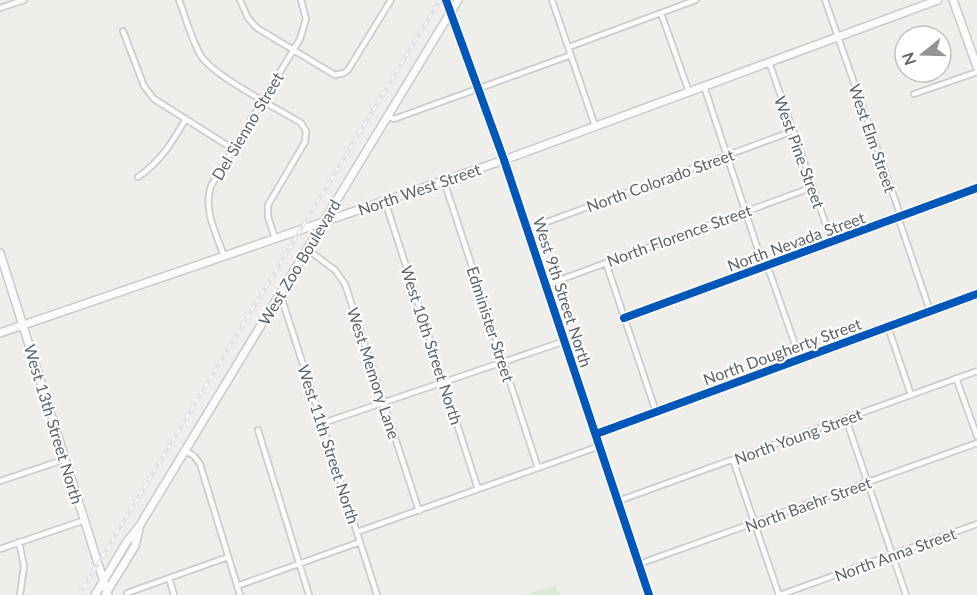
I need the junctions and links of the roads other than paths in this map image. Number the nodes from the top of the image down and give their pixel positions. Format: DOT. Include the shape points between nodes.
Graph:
graph roads {
  1 [pos="24,0"];
  2 [pos="179,0"];
  3 [pos="240,0"];
  4 [pos="301,0"];
  5 [pos="391,0"];
  6 [pos="446,0"];
  7 [pos="458,0"];
  8 [pos="552,0"];
  9 [pos="696,0"];
  10 [pos="825,0"];
  11 [pos="938,0"];
  12 [pos="953,0"];
  13 [pos="687,2"];
  14 [pos="0,8"];
  15 [pos="451,12"];
  16 [pos="661,13"];
  17 [pos="123,31"];
  18 [pos="838,37"];
  19 [pos="569,47"];
  20 [pos="293,50"];
  21 [pos="571,55"];
  22 [pos="769,62"];
  23 [pos="977,67"];
  24 [pos="977,72"];
  25 [pos="704,86"];
  26 [pos="479,89"];
  27 [pos="689,92"];
  28 [pos="914,94"];
  29 [pos="263,100"];
  30 [pos="388,116"];
  31 [pos="185,120"];
  32 [pos="595,126"];
  33 [pos="793,131"];
  34 [pos="233,149"];
  35 [pos="726,155"];
  36 [pos="504,160"];
  37 [pos="138,177"];
  38 [pos="444,181"];
  39 [pos="813,187"];
  40 [pos="977,188"];
  41 [pos="385,201"];
  42 [pos="745,211"];
  43 [pos="899,217"];
  44 [pos="324,222"];
  45 [pos="528,229"];
  46 [pos="275,238"];
  47 [pos="832,242"];
  48 [pos="307,249"];
  49 [pos="0,253"];
  50 [pos="224,256"];
  51 [pos="606,263"];
  52 [pos="765,267"];
  53 [pos="546,285"];
  54 [pos="280,293"];
  55 [pos="977,294"];
  56 [pos="930,311"];
  57 [pos="624,318"];
  58 [pos="24,325"];
  59 [pos="888,327"];
  60 [pos="0,333"];
  61 [pos="565,341"];
  62 [pos="800,359"];
  63 [pos="503,362"];
  64 [pos="977,371"];
  65 [pos="956,378"];
  66 [pos="444,382"];
  67 [pos="911,394"];
  68 [pos="384,403"];
  69 [pos="656,412"];
  70 [pos="846,419"];
  71 [pos="323,423"];
  72 [pos="258,430"];
  73 [pos="596,434"];
  74 [pos="977,436"];
  75 [pos="977,443"];
  76 [pos="600,446"];
  77 [pos="184,450"];
  78 [pos="66,459"];
  79 [pos="733,460"];
  80 [pos="538,468"];
  81 [pos="0,481"];
  82 [pos="867,482"];
  83 [pos="478,489"];
  84 [pos="618,501"];
  85 [pos="419,511"];
  86 [pos="85,520"];
  87 [pos="755,523"];
  88 [pos="977,524"];
  89 [pos="140,525"];
  90 [pos="357,532"];
  91 [pos="19,542"];
  92 [pos="360,542"];
  93 [pos="0,549"];
  94 [pos="892,555"];
  95 [pos="228,557"];
  96 [pos="299,564"];
  97 [pos="639,564"];
  98 [pos="169,578"];
  99 [pos="104,581"];
  100 [pos="237,586"];
  101 [pos="128,593"];
  102 [pos="106,594"];
  103 [pos="20,595"];
  104 [pos="95,595"];
  105 [pos="174,595"];
  106 [pos="240,595"];
  107 [pos="309,595"];
  108 [pos="377,595"];
  109 [pos="649,595"];
  110 [pos="779,595"];
  111 [pos="906,595"];
  1 -- 14 [label="street"];
  2 -- 29 [label="street" via="205,61"];
  3 -- 20 [label="street" via="252,23"];
  4 -- 20 [label="street, Del Sienno Street" via="305,26"];
  5 -- 20 [label="street" via="344,73 330,73"];
  6 -- 15 [label="main road, West 9th Street North"];
  7 -- 15 [label="main road, West Zoo Boulevard"];
  8 -- 19 [label="street"];
  9 -- 13 [label="street"];
  10 -- 18 [label="street, West Elm Street"];
  11 -- 18 [label="main road, North West Street"];
  12 -- 23 [label="main road"];
  13 -- 16 [label="street"];
  15 -- 26 [label="main road, West 9th Street North"];
  15 -- 30 [label="main road, West Zoo Boulevard"];
  16 -- 19 [label="street"];
  16 -- 27 [label="street"];
  17 -- 31 [label="street" via="144,86 161,105"];
  18 -- 22 [label="main road, North West Street"];
  18 -- 43 [label="street, West Elm Street"];
  19 -- 21 [label="street"];
  20 -- 29 [label="street, Del Sienno Street"];
  21 -- 26 [label="street"];
  21 -- 32 [label="street"];
  22 -- 25 [label="main road, North West Street"];
  22 -- 33 [label="street, West Pine Street"];
  24 -- 28 [label="street"];
  25 -- 27 [label="main road, North West Street"];
  25 -- 35 [label="street"];
  26 -- 30 [label="street" via="394,118"];
  26 -- 36 [label="main road, West 9th Street North"];
  27 -- 32 [label="main road, North West Street"];
  29 -- 34 [label="street, Del Sienno Street"];
  29 -- 46 [label="street" via="301,123 307,132 268,205"];
  30 -- 44 [label="main road, West Zoo Boulevard"];
  31 -- 34 [label="street"];
  31 -- 37 [label="street" via="165,153"];
  32 -- 36 [label="main road, North West Street"];
  33 -- 35 [label="street, North Colorado Street"];
  33 -- 39 [label="street, West Pine Street"];
  34 -- 50 [label="street, Del Sienno Street" via="207,200"];
  35 -- 42 [label="street"];
  35 -- 45 [label="street, North Colorado Street"];
  36 -- 38 [label="main road, North West Street"];
  36 -- 45 [label="main road, West 9th Street North"];
  38 -- 41 [label="main road, North West Street"];
  38 -- 63 [label="street, Edminister Street"];
  39 -- 42 [label="street, North Florence Street"];
  39 -- 47 [label="street, West Pine Street"];
  40 -- 43 [label="street, North Nevada Street"];
  41 -- 44 [label="main road, North West Street"];
  41 -- 66 [label="street, West 10th Street North"];
  42 -- 51 [label="street, North Florence Street"];
  42 -- 52 [label="street"];
  43 -- 47 [label="street, North Nevada Street"];
  43 -- 56 [label="street, West Elm Street"];
  44 -- 46 [label="main road, North West Street"];
  44 -- 48 [label="main road, West Zoo Boulevard"];
  45 -- 53 [label="main road, West 9th Street North"];
  46 -- 50 [label="main road, North West Street"];
  47 -- 52 [label="street, North Nevada Street"];
  48 -- 54 [label="main road, West Zoo Boulevard"];
  48 -- 68 [label="street, West Memory Lane" via="335,270 345,284"];
  49 -- 58 [label="main road, West 13th Street North"];
  50 -- 58 [label="main road, North West Street"];
  51 -- 53 [label="street, North Florence Street"];
  51 -- 57 [label="street"];
  52 -- 57 [label="street, North Nevada Street"];
  52 -- 62 [label="street"];
  53 -- 61 [label="main road, West 9th Street North"];
  54 -- 71 [label="street, West 11th Street North"];
  54 -- 77 [label="main road, West Zoo Boulevard"];
  55 -- 56 [label="street, North Dougherty Street"];
  56 -- 59 [label="street, North Dougherty Street"];
  57 -- 69 [label="street"];
  58 -- 60 [label="main road, North West Street"];
  58 -- 78 [label="main road, West 13th Street North"];
  59 -- 62 [label="street, North Dougherty Street"];
  59 -- 67 [label="street"];
  61 -- 63 [label="street"];
  61 -- 73 [label="main road, West 9th Street North"];
  62 -- 69 [label="street, North Dougherty Street"];
  63 -- 66 [label="street"];
  63 -- 80 [label="street, Edminister Street"];
  64 -- 65 [label="street, North Young Street"];
  65 -- 67 [label="street, North Young Street"];
  65 -- 74 [label="street"];
  66 -- 68 [label="street"];
  66 -- 83 [label="street, West 10th Street North"];
  67 -- 70 [label="street, North Young Street"];
  68 -- 71 [label="street"];
  68 -- 85 [label="street, West Memory Lane"];
  69 -- 73 [label="street, North Dougherty Street"];
  70 -- 79 [label="street, North Young Street"];
  70 -- 82 [label="street"];
  71 -- 90 [label="street, West 11th Street North"];
  72 -- 96 [label="street"];
  73 -- 76 [label="main road, West 9th Street North"];
  75 -- 82 [label="street, North Baehr Street"];
  76 -- 80 [label="street"];
  76 -- 84 [label="main road, West 9th Street North"];
  77 -- 89 [label="main road, West Zoo Boulevard"];
  77 -- 95 [label="street" via="200,464"];
  78 -- 81 [label="street"];
  78 -- 86 [label="main road, West 13th Street North"];
  79 -- 84 [label="street, North Young Street"];
  79 -- 87 [label="street"];
  80 -- 83 [label="street"];
  82 -- 87 [label="street, North Baehr Street"];
  82 -- 94 [label="street"];
  83 -- 85 [label="street"];
  84 -- 97 [label="main road, West 9th Street North"];
  85 -- 90 [label="street"];
  86 -- 91 [label="street"];
  86 -- 99 [label="main road, West 13th Street North"];
  87 -- 97 [label="street, North Baehr Street"];
  87 -- 110 [label="street"];
  88 -- 94 [label="street, North Anna Street"];
  89 -- 99 [label="main road, West Zoo Boulevard"];
  89 -- 102 [label="main road, West Zoo Boulevard" via="135,546"];
  90 -- 92 [label="street, West 11th Street North"];
  91 -- 93 [label="street"];
  91 -- 103 [label="street" via="24,566"];
  92 -- 96 [label="street"];
  92 -- 108 [label="street, West 11th Street North"];
  94 -- 110 [label="street, North Anna Street"];
  94 -- 111 [label="street"];
  95 -- 98 [label="street"];
  95 -- 100 [label="street"];
  96 -- 100 [label="street"];
  96 -- 107 [label="street"];
  97 -- 109 [label="main road, West 9th Street North"];
  98 -- 101 [label="street"];
  98 -- 105 [label="street"];
  99 -- 102 [label="main road, West 13th Street North"];
  99 -- 104 [label="main road, West Zoo Boulevard"];
  100 -- 106 [label="street"];
}
